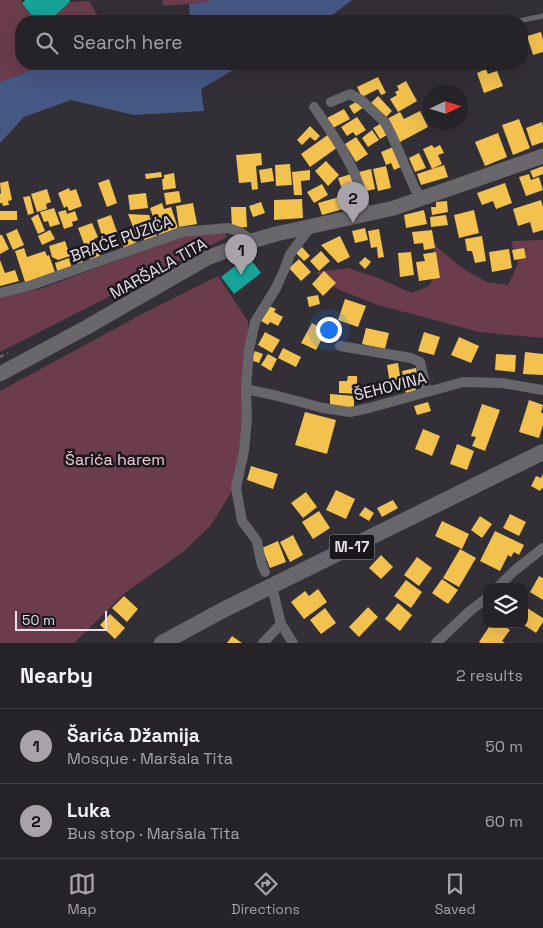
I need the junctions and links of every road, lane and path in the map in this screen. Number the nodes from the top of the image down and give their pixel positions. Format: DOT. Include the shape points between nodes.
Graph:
graph roads {
  1 [pos="543,16"];
  2 [pos="528,19"];
  3 [pos="332,102"];
  4 [pos="314,106"];
  5 [pos="543,156"];
  6 [pos="422,198"];
  7 [pos="366,214"];
  8 [pos="310,228"];
  9 [pos="252,241"];
  10 [pos="0,293"];
  11 [pos="340,346"];
  12 [pos="0,374"];
  13 [pos="246,390"];
  14 [pos="543,390"];
  15 [pos="427,392"];
  16 [pos="543,452"];
  17 [pos="543,548"];
  18 [pos="265,572"];
  19 [pos="502,583"];
  20 [pos="274,595"];
  21 [pos="483,601"];
  22 [pos="281,624"];
  23 [pos="171,641"];
  24 [pos="263,643"];
  25 [pos="294,643"];
  26 [pos="436,643"];
  1 -- 2 [label="lane"];
  3 -- 6 [label="street" via="350,94 385,122"];
  4 -- 7 [label="street" via="349,160"];
  5 -- 6 [label="street, MARŠALA TITA"];
  6 -- 7 [label="street, MARŠALA TITA"];
  7 -- 8 [label="street, MARŠALA TITA"];
  8 -- 9 [label="street, MARŠALA TITA"];
  8 -- 13 [label="street" via="290,254 276,288 254,322"];
  9 -- 10 [label="street, BRAĆE PUZIĆA" via="228,228 182,232 32,285"];
  9 -- 12 [label="street, MARŠALA TITA" via="202,260"];
  11 -- 15 [label="street" via="420,362"];
  13 -- 15 [label="street, ŠEHOVINA" via="350,412"];
  13 -- 18 [label="street" via="244,451 236,488 242,521 257,541"];
  14 -- 15 [label="street, ŠEHOVINA" via="502,383 463,382"];
  16 -- 23 [label="main road, M-17" via="223,610"];
  17 -- 19 [label="street"];
  20 -- 22 [label="street"];
  21 -- 26 [label="street"];
  22 -- 24 [label="street"];
  22 -- 25 [label="street"];
}
